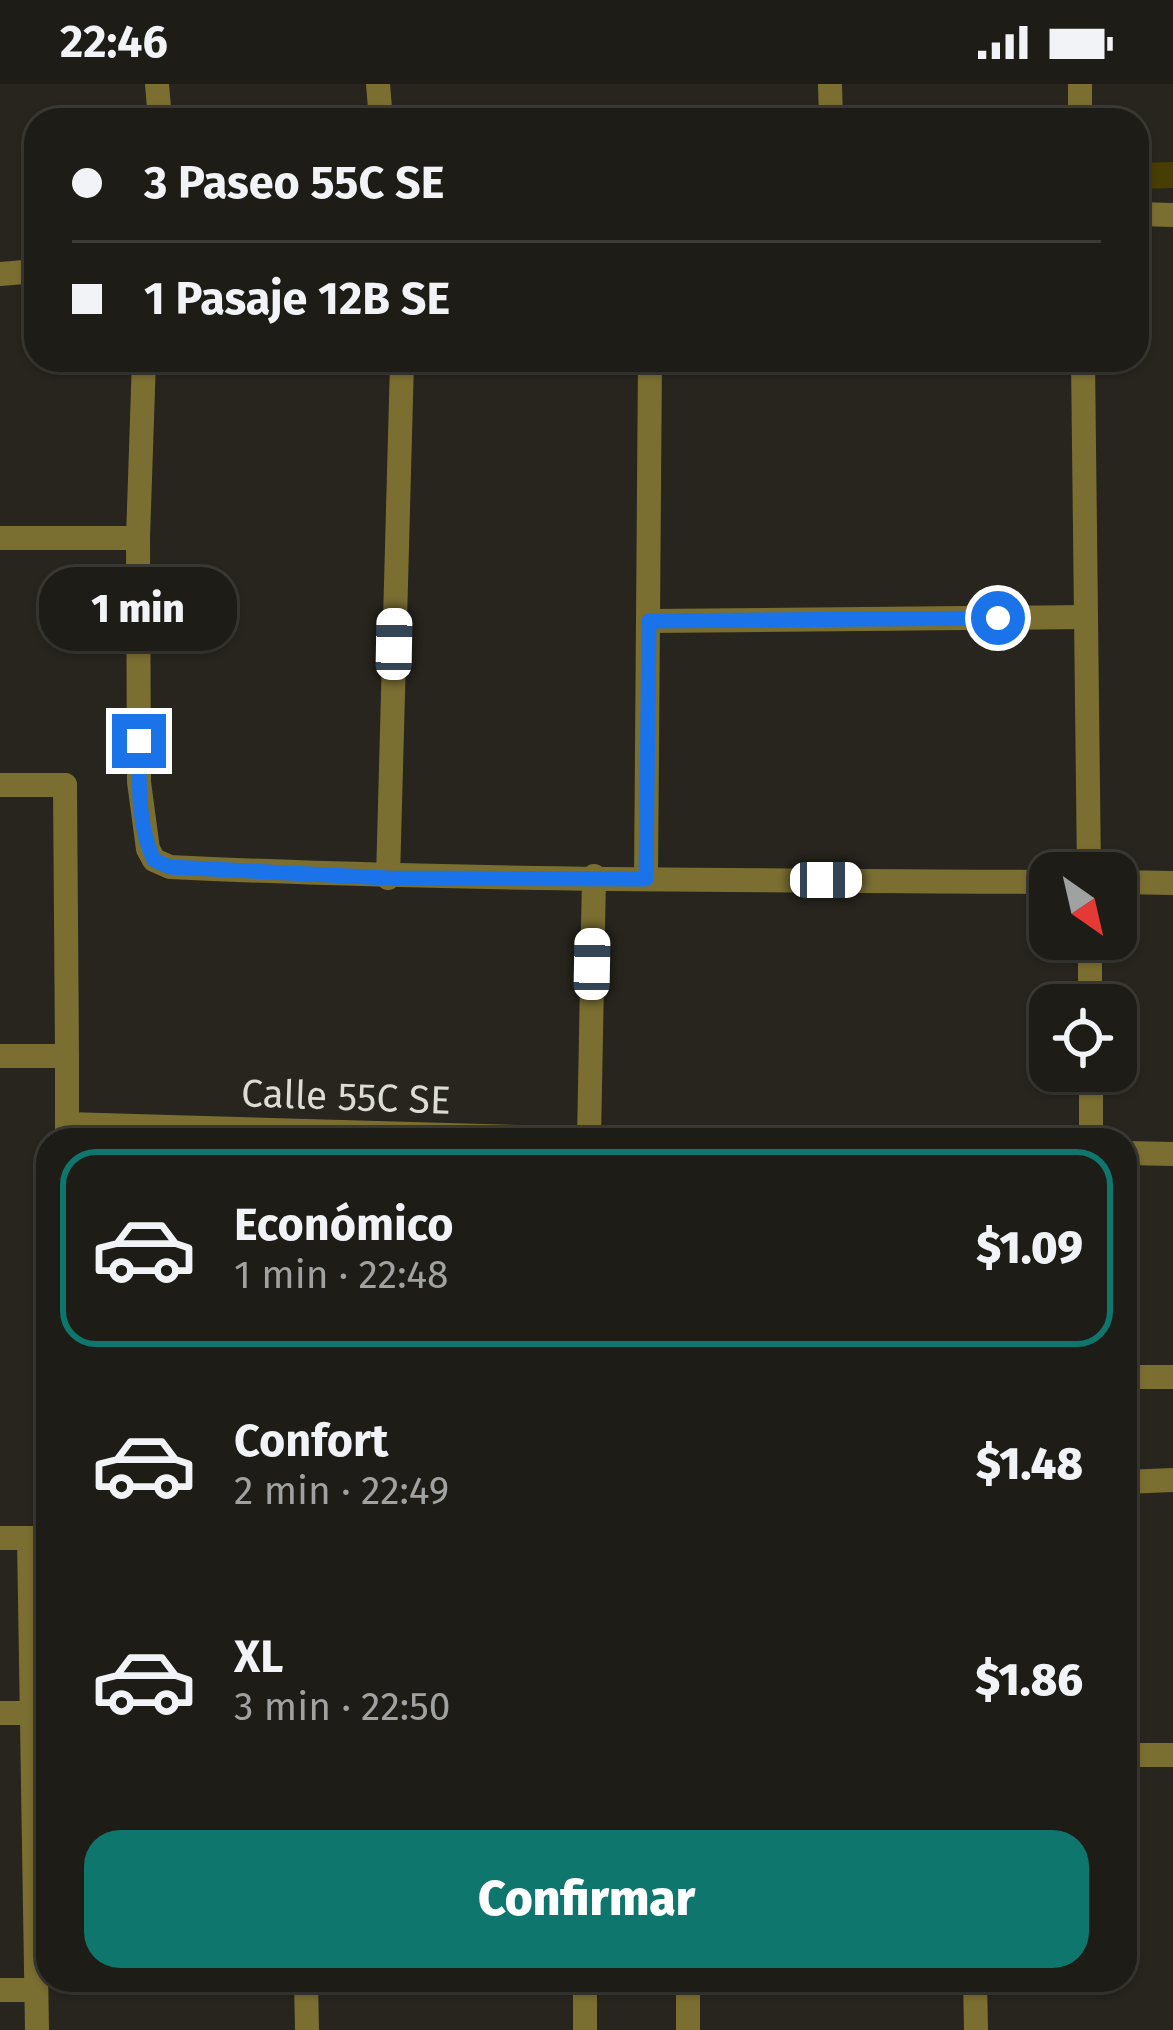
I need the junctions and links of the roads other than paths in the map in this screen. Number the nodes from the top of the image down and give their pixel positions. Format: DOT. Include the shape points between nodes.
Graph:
graph roads {
  1 [pos="144,372"];
  2 [pos="402,372"];
  3 [pos="650,372"];
  4 [pos="1083,372"];
  5 [pos="0,538"];
  6 [pos="138,538"];
  7 [pos="1085,617"];
  8 [pos="649,621"];
  9 [pos="0,785"];
  10 [pos="1089,852"];
  11 [pos="594,876"];
  12 [pos="388,878"];
  13 [pos="646,879"];
  14 [pos="1029,882"];
  15 [pos="1137,882"];
  16 [pos="1173,883"];
  17 [pos="0,1056"];
  18 [pos="68,1056"];
  19 [pos="1091,1092"];
  20 [pos="67,1128"];
  21 [pos="589,1128"];
  22 [pos="1091,1128"];
  23 [pos="1137,1153"];
  24 [pos="1173,1154"];
  25 [pos="1137,1377"];
  26 [pos="1173,1377"];
  27 [pos="1173,1480"];
  28 [pos="1137,1482"];
  29 [pos="0,1538"];
  30 [pos="36,1538"];
  31 [pos="36,1577"];
  32 [pos="0,1713"];
  33 [pos="29,1713"];
  34 [pos="1137,1755"];
  35 [pos="1173,1755"];
  36 [pos="0,1990"];
  37 [pos="33,1990"];
  38 [pos="306,1992"];
  39 [pos="585,1992"];
  40 [pos="688,1992"];
  41 [pos="975,1992"];
  42 [pos="37,2030"];
  43 [pos="307,2030"];
  44 [pos="585,2030"];
  45 [pos="688,2030"];
  46 [pos="976,2030"];
  1 -- 6 [label="street"];
  2 -- 12 [label="street"];
  3 -- 8 [label="street"];
  4 -- 7 [label="street"];
  5 -- 6 [label="street"];
  6 -- 12 [label="street" via="139,782 154,860"];
  7 -- 8 [label="street"];
  7 -- 10 [label="street"];
  8 -- 13 [label="street"];
  9 -- 18 [label="street" via="64,785"];
  11 -- 12 [label="street"];
  11 -- 13 [label="street"];
  11 -- 21 [label="street"];
  13 -- 14 [label="street"];
  15 -- 16 [label="street"];
  17 -- 18 [label="street"];
  18 -- 20 [label="street"];
  19 -- 22 [label="street"];
  23 -- 24 [label="street"];
  25 -- 26 [label="street"];
  27 -- 28 [label="street"];
  29 -- 30 [label="street"];
  31 -- 33 [label="street"];
  32 -- 33 [label="street"];
  33 -- 37 [label="street"];
  34 -- 35 [label="street"];
  36 -- 37 [label="street"];
  37 -- 42 [label="street"];
  38 -- 43 [label="street"];
  39 -- 44 [label="street"];
  40 -- 45 [label="street"];
  41 -- 46 [label="street"];
}
